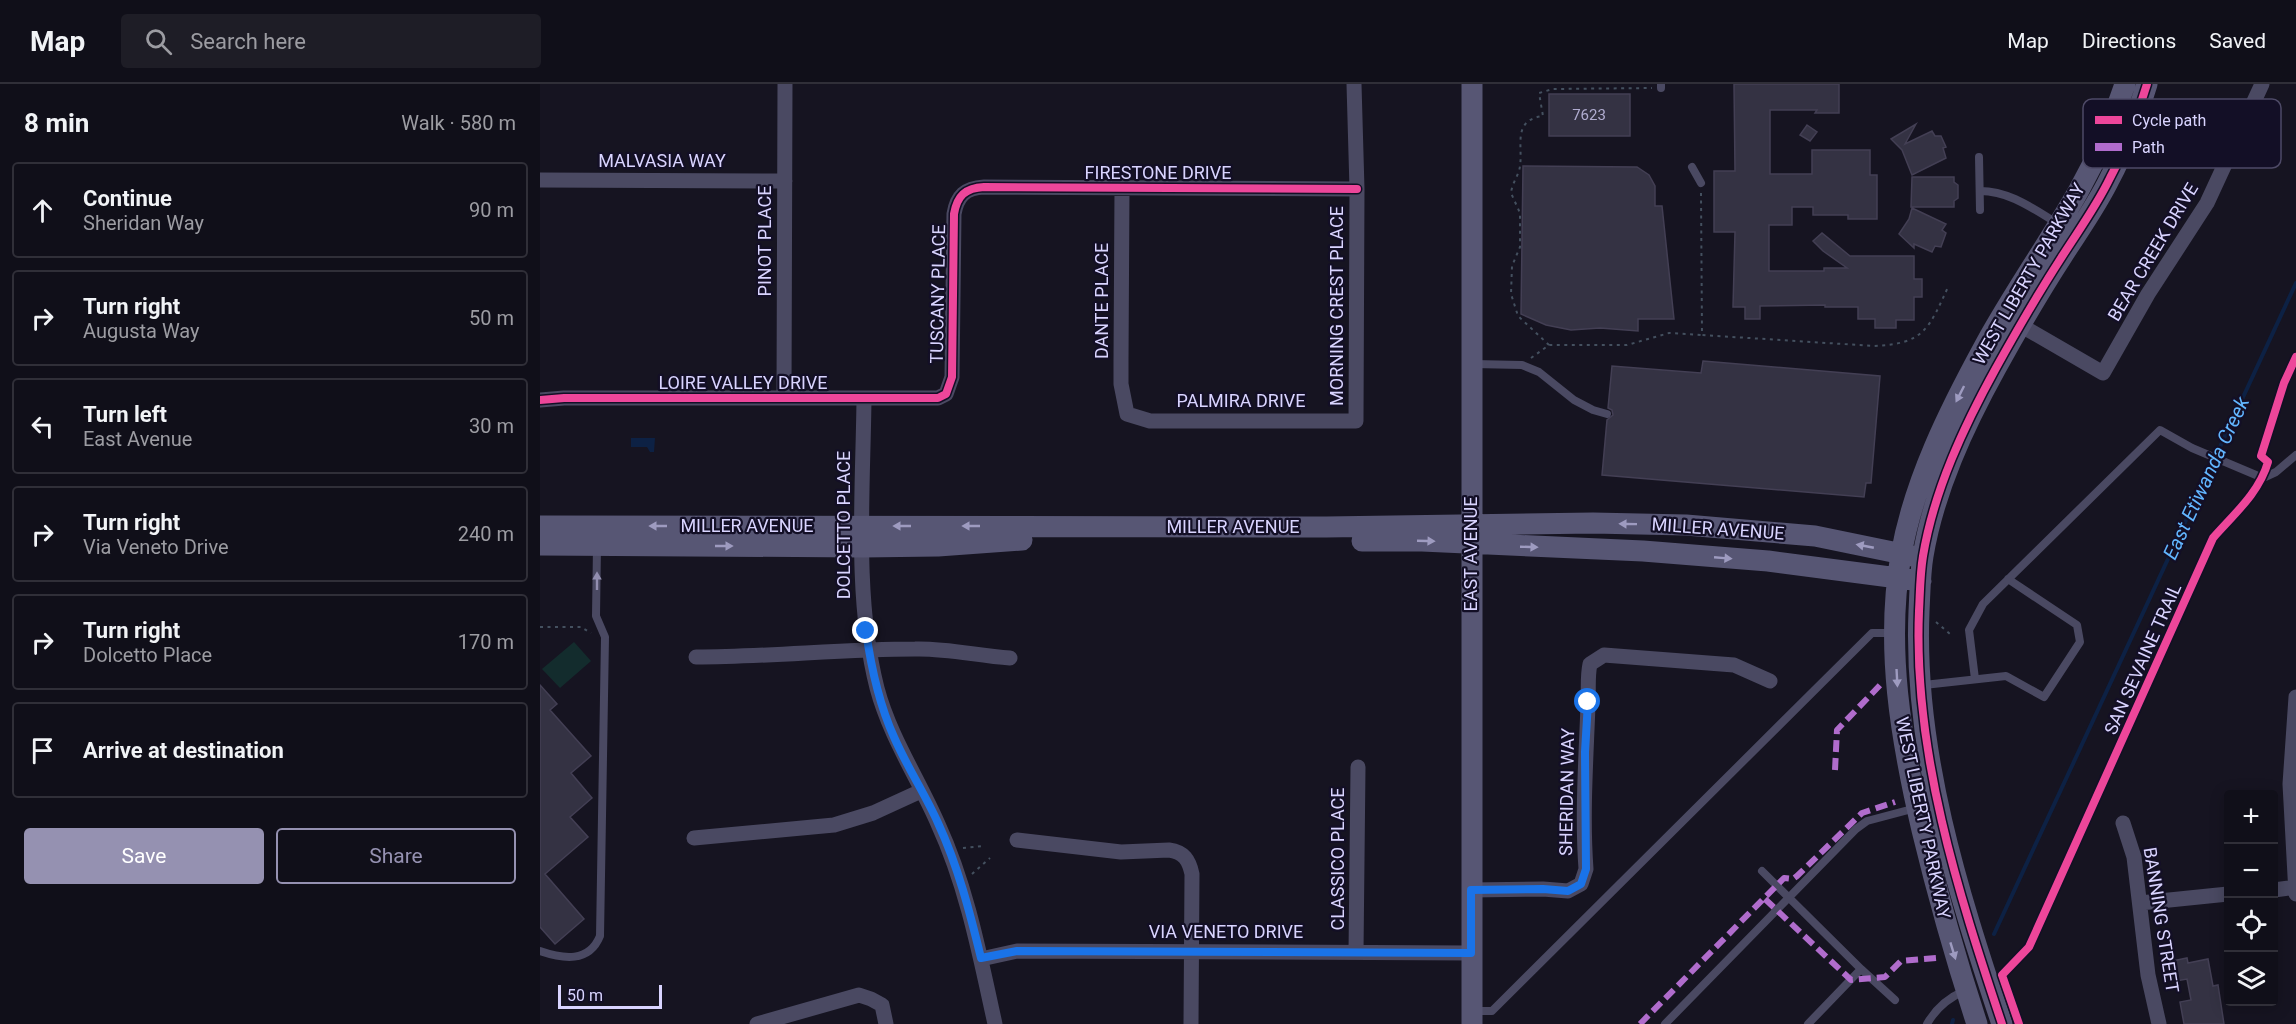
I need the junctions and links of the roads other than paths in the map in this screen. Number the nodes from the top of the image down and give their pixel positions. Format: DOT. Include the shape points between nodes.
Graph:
graph roads {
  1 [pos="785,84"];
  2 [pos="1354,84"];
  3 [pos="1472,84"];
  4 [pos="2125,84"];
  5 [pos="2147,84"];
  6 [pos="2262,84"];
  7 [pos="2119,99"];
  8 [pos="2142,99"];
  9 [pos="2255,99"];
  10 [pos="1979,157"];
  11 [pos="1692,167"];
  12 [pos="2090,168"];
  13 [pos="2115,168"];
  14 [pos="2223,168"];
  15 [pos="540,180"];
  16 [pos="785,181"];
  17 [pos="1701,183"];
  18 [pos="1122,188"];
  19 [pos="1357,189"];
  20 [pos="1980,191"];
  21 [pos="961,194"];
  22 [pos="1980,210"];
  23 [pos="2058,224"];
  24 [pos="2020,325"];
  25 [pos="1471,364"];
  26 [pos="946,394"];
  27 [pos="784,398"];
  28 [pos="864,399"];
  29 [pos="540,400"];
  30 [pos="1127,414"];
  31 [pos="1607,414"];
  32 [pos="1356,421"];
  33 [pos="2296,455"];
  34 [pos="540,525"];
  35 [pos="1470,534"];
  36 [pos="863,536"];
  37 [pos="540,545"];
  38 [pos="597,545"];
  39 [pos="1902,553"];
  40 [pos="1922,558"];
  41 [pos="1898,578"];
  42 [pos="2008,579"];
  43 [pos="1921,581"];
  44 [pos="1894,633"];
  45 [pos="868,650"];
  46 [pos="696,657"];
  47 [pos="1010,658"];
  48 [pos="1975,679"];
  49 [pos="1770,681"];
  50 [pos="1919,685"];
  51 [pos="2296,697"];
  52 [pos="1906,751"];
  53 [pos="1358,767"];
  54 [pos="921,791"];
  55 [pos="1917,808"];
  56 [pos="1942,820"];
  57 [pos="2123,823"];
  58 [pos="694,838"];
  59 [pos="1017,840"];
  60 [pos="1762,870"];
  61 [pos="1471,890"];
  62 [pos="2278,890"];
  63 [pos="2296,890"];
  64 [pos="2224,895"];
  65 [pos="1789,897"];
  66 [pos="2140,903"];
  67 [pos="540,951"];
  68 [pos="1192,951"];
  69 [pos="1356,952"];
  70 [pos="1471,953"];
  71 [pos="981,958"];
  72 [pos="1861,969"];
  73 [pos="1966,990"];
  74 [pos="1895,1000"];
  75 [pos="1472,1017"];
  76 [pos="757,1024"];
  77 [pos="886,1024"];
  78 [pos="995,1024"];
  79 [pos="1191,1024"];
  80 [pos="1665,1024"];
  81 [pos="1808,1024"];
  82 [pos="1927,1024"];
  83 [pos="1977,1024"];
  84 [pos="2002,1024"];
  85 [pos="2159,1024"];
  1 -- 16 [label="street, PINOT PLACE"];
  2 -- 19 [label="street, MORNING CREST PLACE"];
  3 -- 25 [label="street, EAST AVENUE"];
  4 -- 7 [label="street, WEST LIBERTY PARKWAY"];
  5 -- 8 [label="street, WEST LIBERTY PARKWAY"];
  6 -- 9 [label="street, BEAR CREEK DRIVE"];
  10 -- 20 [label="lane"];
  11 -- 17 [label="lane"];
  12 -- 23 [label="street, WEST LIBERTY PARKWAY"];
  13 -- 24 [label="street, WEST LIBERTY PARKWAY"];
  14 -- 24 [label="street, BEAR CREEK DRIVE" via="2207,203 2103,373"];
  15 -- 16 [label="street, MALVASIA WAY"];
  16 -- 27 [label="street, PINOT PLACE"];
  18 -- 19 [label="street, FIRESTONE DRIVE"];
  18 -- 21 [label="street, FIRESTONE DRIVE" via="975,188"];
  18 -- 30 [label="street, DANTE PLACE" via="1121,384"];
  19 -- 32 [label="street, MORNING CREST PLACE"];
  20 -- 22 [label="lane"];
  20 -- 23 [label="lane" via="2008,195"];
  21 -- 26 [label="street, TUSCANY PLACE" via="954,213 952,377"];
  23 -- 39 [label="street, WEST LIBERTY PARKWAY, one-way" via="2000,318 1945,423 1919,490"];
  24 -- 40 [label="street, WEST LIBERTY PARKWAY" via="1960,439"];
  25 -- 31 [label="lane" via="1522,365 1539,372 1574,400"];
  25 -- 35 [label="street, EAST AVENUE"];
  26 -- 28 [label="street, LOIRE VALLEY DRIVE" via="931,399"];
  27 -- 28 [label="street, LOIRE VALLEY DRIVE"];
  27 -- 29 [label="street, LOIRE VALLEY DRIVE"];
  28 -- 36 [label="street, DOLCETTO PLACE"];
  30 -- 32 [label="street, PALMIRA DRIVE" via="1150,420"];
  33 -- 42 [label="lane" via="2263,478 2160,430"];
  36 -- 34 [label="street, MILLER AVENUE, one-way"];
  35 -- 36 [label="street, MILLER AVENUE" via="1422,541 1002,540 938,546"];
  39 -- 35 [label="street, MILLER AVENUE, one-way" via="1815,536 1735,528 1593,523"];
  35 -- 41 [label="street, MILLER AVENUE, one-way" via="1757,560"];
  35 -- 61 [label="street, EAST AVENUE"];
  38 -- 36 [label="street, MILLER AVENUE, one-way"];
  36 -- 45 [label="street, DOLCETTO PLACE"];
  37 -- 38 [label="street, MILLER AVENUE"];
  67 -- 38 [label="lane, one-way" via="578,957 590,952 600,936 605,637 596,616"];
  39 -- 40 [label="street, MILLER AVENUE"];
  39 -- 41 [label="street, WEST LIBERTY PARKWAY"];
  40 -- 43 [label="street, WEST LIBERTY PARKWAY"];
  41 -- 43 [label="street, MILLER AVENUE"];
  41 -- 44 [label="street, WEST LIBERTY PARKWAY"];
  42 -- 48 [label="lane" via="1983,604 1969,630"];
  42 -- 48 [label="lane" via="2077,625 2080,642 2044,697 2006,676"];
  43 -- 50 [label="street, WEST LIBERTY PARKWAY"];
  44 -- 52 [label="street, WEST LIBERTY PARKWAY, one-way" via="1897,694"];
  44 -- 75 [label="lane" via="1872,633 1492,1011"];
  45 -- 46 [label="street"];
  45 -- 47 [label="street" via="931,649"];
  45 -- 54 [label="street, DOLCETTO PLACE" via="885,714"];
  48 -- 50 [label="lane"];
  49 -- 61 [label="street, SHERIDAN WAY" via="1734,665 1604,655 1590,663 1585,752 1586,869 1581,884 1568,891"];
  50 -- 56 [label="street, WEST LIBERTY PARKWAY"];
  51 -- 63 [label="street" via="2290,784"];
  52 -- 55 [label="street, WEST LIBERTY PARKWAY"];
  52 -- 56 [label="street" via="1918,763 1930,816"];
  53 -- 69 [label="street, CLASSICO PLACE"];
  54 -- 58 [label="street" via="873,813 834,825"];
  54 -- 71 [label="street, DOLCETTO PLACE" via="939,824 968,906"];
  55 -- 65 [label="lane" via="1862,825"];
  55 -- 73 [label="street, WEST LIBERTY PARKWAY, one-way"];
  56 -- 84 [label="street, WEST LIBERTY PARKWAY"];
  57 -- 66 [label="street, BANNING STREET" via="2134,857"];
  59 -- 68 [label="street" via="1104,851 1168,850 1182,854 1192,874"];
  60 -- 65 [label="lane"];
  61 -- 70 [label="street, EAST AVENUE"];
  62 -- 63 [label="street"];
  64 -- 66 [label="street"];
  65 -- 72 [label="lane"];
  65 -- 80 [label="lane"];
  66 -- 85 [label="street, BANNING STREET" via="2148,975"];
  68 -- 69 [label="street, VIA VENETO DRIVE"];
  68 -- 71 [label="street, VIA VENETO DRIVE" via="1017,951"];
  68 -- 79 [label="street"];
  69 -- 70 [label="street, VIA VENETO DRIVE"];
  70 -- 75 [label="street, EAST AVENUE"];
  71 -- 78 [label="street, DOLCETTO PLACE"];
  72 -- 74 [label="lane"];
  72 -- 81 [label="lane"];
  73 -- 82 [label="lane" via="1950,997"];
  73 -- 83 [label="street, WEST LIBERTY PARKWAY"];
  76 -- 77 [label="street" via="859,995 882,1005"];
}
